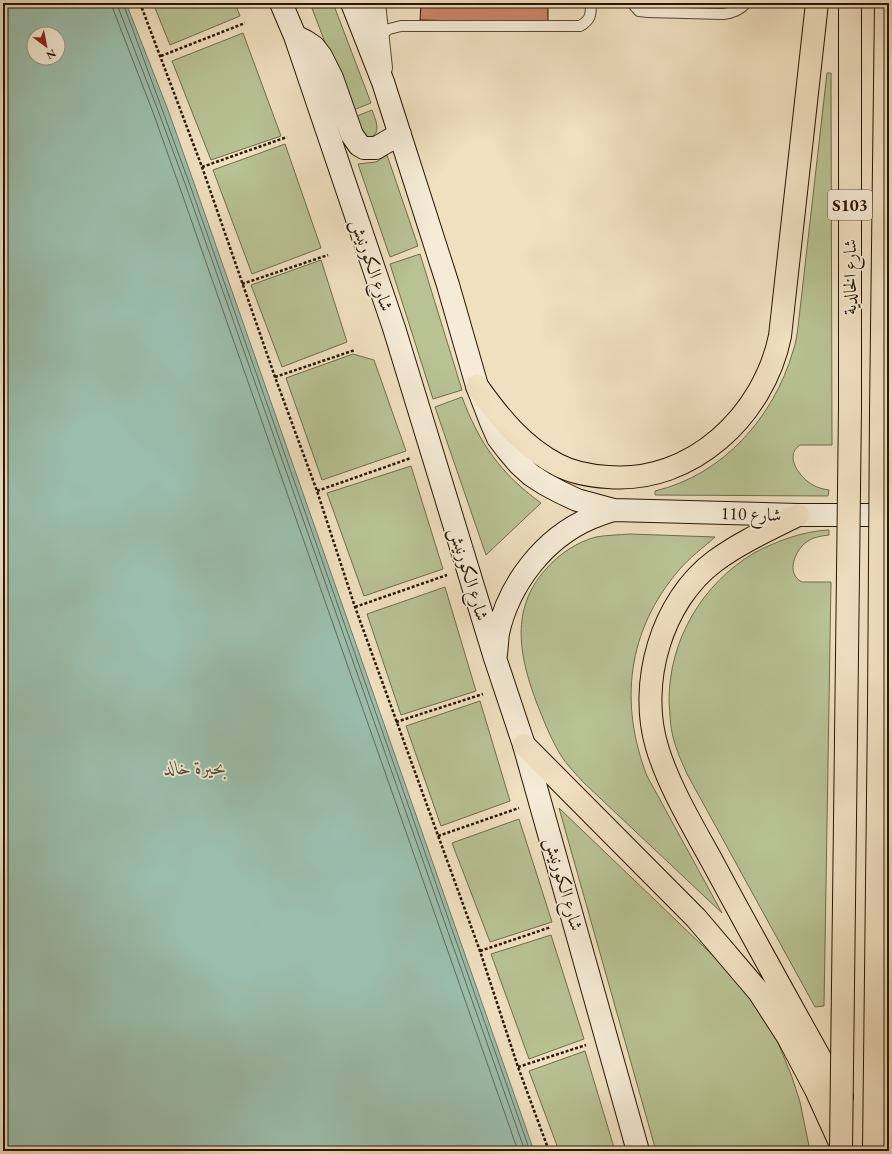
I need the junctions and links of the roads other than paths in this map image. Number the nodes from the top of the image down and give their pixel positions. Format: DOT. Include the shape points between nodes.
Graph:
graph roads {
  1 [pos="281,3"];
  2 [pos="352,3"];
  3 [pos="375,3"];
  4 [pos="591,3"];
  5 [pos="632,3"];
  6 [pos="746,3"];
  7 [pos="817,3"];
  8 [pos="850,3"];
  9 [pos="886,3"];
  10 [pos="295,36"];
  11 [pos="378,37"];
  12 [pos="383,82"];
  13 [pos="400,134"];
  14 [pos="477,386"];
  15 [pos="614,510"];
  16 [pos="798,515"];
  17 [pos="889,515"];
  18 [pos="495,658"];
  19 [pos="524,745"];
  20 [pos="842,1097"];
  21 [pos="841,1148"];
  22 [pos="638,1151"];
  23 [pos="874,1151"];
  1 -- 10 [label="main road, شارع الكورنيش"];
  2 -- 12 [label="main road"];
  3 -- 11 [label="street"];
  4 -- 11 [label="lane" via="589,20 580,26 401,26 389,29"];
  5 -- 6 [label="lane" via="639,11 723,14 738,10"];
  7 -- 14 [label="main road" via="780,336 768,374 749,408 737,422 708,448 675,467 636,476 597,476 559,466 541,454 508,426"];
  8 -- 20 [label="main road, شارع الخالدية / S103, bridge" via="850,407"];
  9 -- 23 [label="main road, شارع الخالدية / S103, bridge"];
  10 -- 13 [label="main road" via="314,47 322,56 352,135 359,145 370,149 376,148"];
  10 -- 18 [label="main road, شارع الكورنيش" via="394,328"];
  11 -- 12 [label="street"];
  12 -- 13 [label="main road"];
  13 -- 14 [label="main road"];
  14 -- 15 [label="main road" via="498,438 531,475 577,500"];
  15 -- 16 [label="main road, شارع 110"];
  15 -- 18 [label="main road" via="590,518 568,531 548,546 530,565 516,585 506,608 498,633"];
  16 -- 17 [label="main road, شارع 110"];
  16 -- 20 [label="main road" via="733,549 698,575 687,589 668,620 656,654 651,697 652,722 657,746 676,792"];
  18 -- 19 [label="main road, شارع الكورنيش"];
  19 -- 21 [label="main road" via="696,918 743,972 788,1037 816,1090"];
  19 -- 22 [label="main road, شارع الكورنيش"];
  20 -- 21 [label="main road, شارع الخالدية, bridge"];
}
